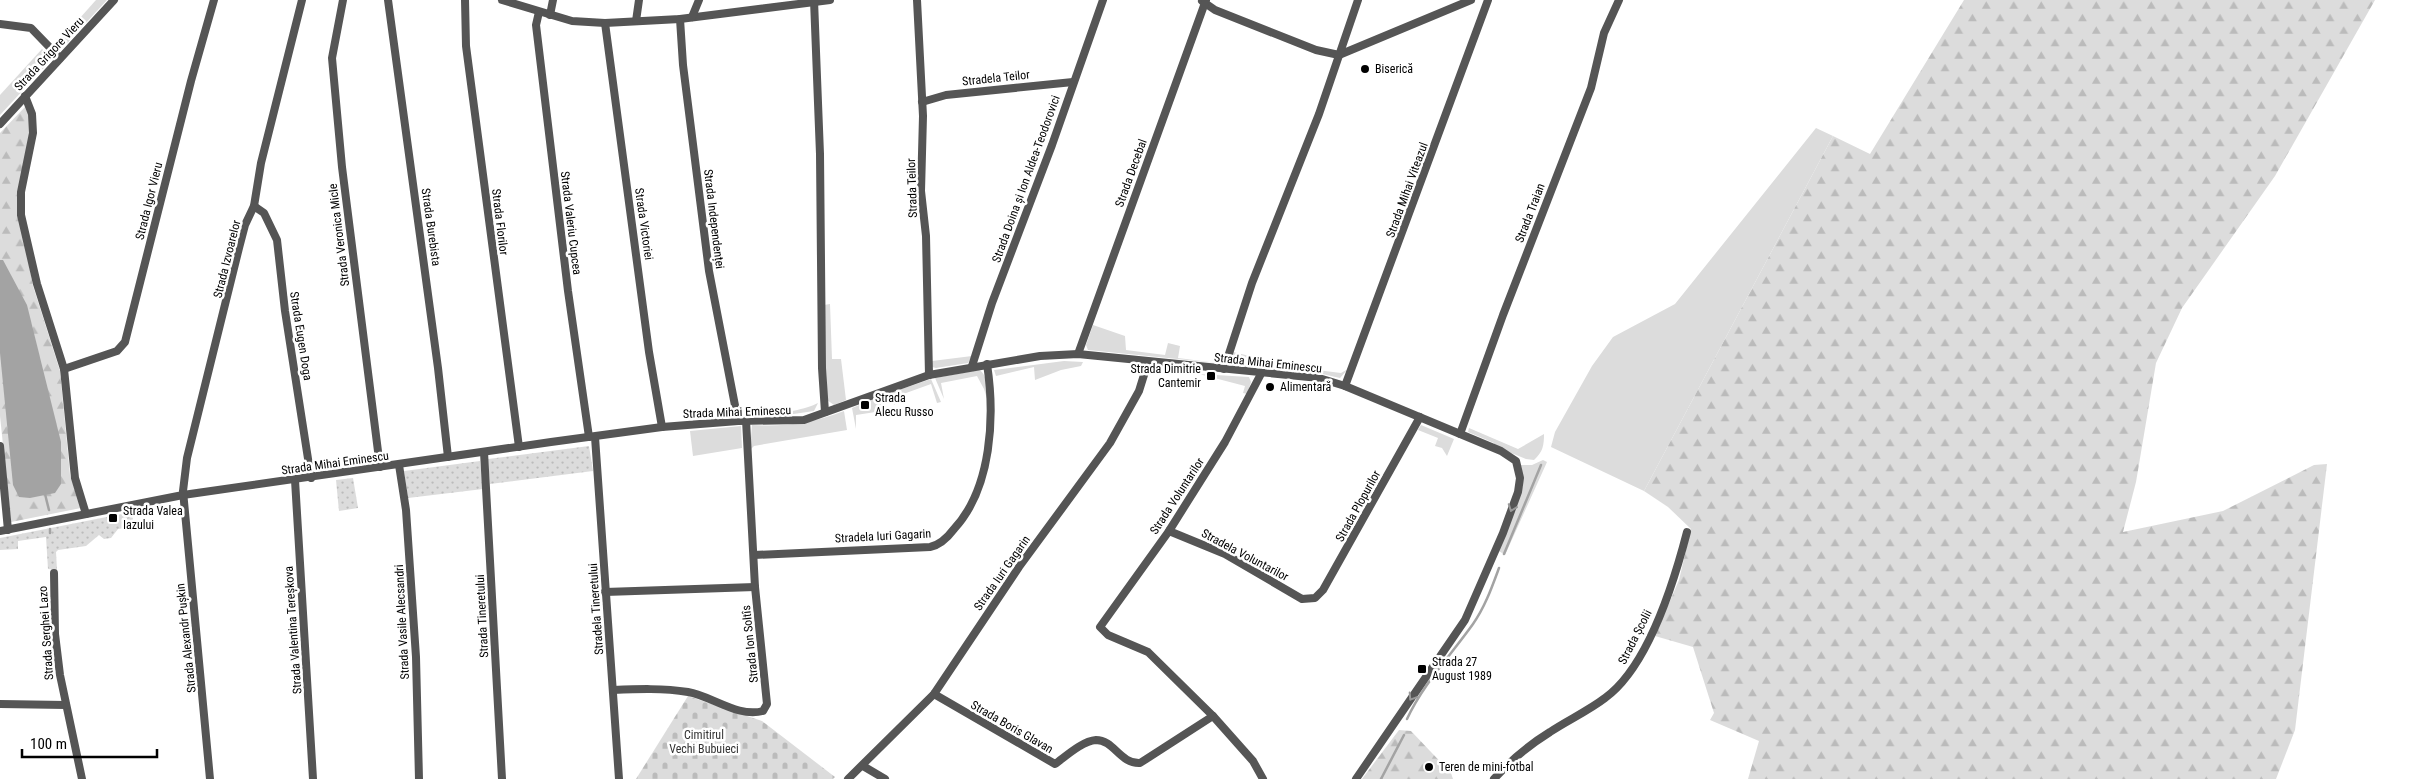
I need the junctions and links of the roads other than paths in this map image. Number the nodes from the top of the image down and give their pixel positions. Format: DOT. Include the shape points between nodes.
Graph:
graph roads {
  1 [pos="114,0"];
  2 [pos="214,0"];
  3 [pos="302,0"];
  4 [pos="344,0"];
  5 [pos="388,0"];
  6 [pos="465,0"];
  7 [pos="502,0"];
  8 [pos="553,0"];
  9 [pos="639,0"];
  10 [pos="699,0"];
  11 [pos="830,0"];
  12 [pos="918,0"];
  13 [pos="1103,0"];
  14 [pos="1358,0"];
  15 [pos="1470,0"];
  16 [pos="1488,0"];
  17 [pos="1620,0"];
  18 [pos="814,1"];
  19 [pos="1204,1"];
  20 [pos="539,12"];
  21 [pos="550,15"];
  22 [pos="692,17"];
  23 [pos="680,19"];
  24 [pos="636,20"];
  25 [pos="606,23"];
  26 [pos="0,24"];
  27 [pos="1339,55"];
  28 [pos="60,58"];
  29 [pos="1073,82"];
  30 [pos="25,96"];
  31 [pos="922,102"];
  32 [pos="0,124"];
  33 [pos="254,206"];
  34 [pos="1078,354"];
  35 [pos="1148,362"];
  36 [pos="987,364"];
  37 [pos="972,366"];
  38 [pos="64,368"];
  39 [pos="1224,369"];
  40 [pos="1262,372"];
  41 [pos="929,375"];
  42 [pos="1345,386"];
  43 [pos="825,412"];
  44 [pos="1420,417"];
  45 [pos="742,421"];
  46 [pos="662,427"];
  47 [pos="1460,434"];
  48 [pos="592,437"];
  49 [pos="0,446"];
  50 [pos="519,447"];
  51 [pos="484,452"];
  52 [pos="448,457"];
  53 [pos="399,465"];
  54 [pos="380,467"];
  55 [pos="311,478"];
  56 [pos="295,480"];
  57 [pos="183,495"];
  58 [pos="86,514"];
  59 [pos="4,530"];
  60 [pos="1169,531"];
  61 [pos="1687,532"];
  62 [pos="754,555"];
  63 [pos="54,572"];
  64 [pos="755,587"];
  65 [pos="605,592"];
  66 [pos="1309,600"];
  67 [pos="614,690"];
  68 [pos="934,694"];
  69 [pos="0,704"];
  70 [pos="66,705"];
  71 [pos="1213,716"];
  72 [pos="863,766"];
  73 [pos="82,779"];
  74 [pos="210,779"];
  75 [pos="313,779"];
  76 [pos="420,779"];
  77 [pos="502,779"];
  78 [pos="619,779"];
  79 [pos="848,779"];
  80 [pos="885,779"];
  81 [pos="1263,779"];
  82 [pos="1356,779"];
  83 [pos="1494,779"];
  1 -- 28 [label="street, Strada Grigore Vieru"];
  2 -- 38 [label="street, Strada Igor Vieru" via="124,342 117,351"];
  3 -- 33 [label="street, Strada Izvoarelor" via="261,163"];
  4 -- 54 [label="street, Strada Veronica Micle" via="332,58 342,167"];
  5 -- 52 [label="street, Strada Burebista"];
  6 -- 50 [label="street, Strada Florilor" via="466,46"];
  7 -- 20 [label="street"];
  8 -- 21 [label="street"];
  9 -- 24 [label="street"];
  10 -- 22 [label="street"];
  11 -- 18 [label="street"];
  12 -- 31 [label="street, Strada Teilor"];
  13 -- 29 [label="street, Strada Doina și Ion Aldea-Teodorovici"];
  14 -- 27 [label="street"];
  15 -- 27 [label="street"];
  16 -- 42 [label="street, Strada Mihai Viteazul"];
  17 -- 47 [label="street, Strada Traian" via="1604,33 1591,88"];
  18 -- 22 [label="street"];
  18 -- 43 [label="street"];
  19 -- 27 [label="street" via="1215,10 1316,50"];
  19 -- 34 [label="street, Strada Decebal"];
  20 -- 21 [label="street"];
  20 -- 48 [label="street, Strada Valeriu Cupcea" via="536,25 548,133"];
  21 -- 25 [label="street" via="572,21"];
  22 -- 23 [label="street"];
  23 -- 24 [label="street"];
  23 -- 45 [label="street, Strada Independenței" via="709,271"];
  24 -- 25 [label="street"];
  25 -- 46 [label="street, Strada Victoriei" via="649,352"];
  26 -- 28 [label="street" via="31,28"];
  27 -- 39 [label="street" via="1252,283"];
  28 -- 30 [label="street, Strada Grigore Vieru"];
  29 -- 31 [label="street, Stradela Teilor" via="946,94"];
  29 -- 37 [label="street, Strada Doina și Ion Aldea-Teodorovici"];
  30 -- 32 [label="street, Strada Grigore Vieru"];
  30 -- 38 [label="street" via="32,114 33,133 21,192 22,215 37,284"];
  31 -- 41 [label="street, Strada Teilor" via="920,191 926,236"];
  33 -- 55 [label="street, Strada Eugen Doga" via="264,213 277,240"];
  33 -- 57 [label="street, Strada Izvoarelor" via="245,225 187,458"];
  34 -- 35 [label="street, Strada Mihai Eminescu"];
  34 -- 36 [label="street, Strada Mihai Eminescu"];
  35 -- 39 [label="street, Strada Mihai Eminescu"];
  35 -- 68 [label="street, Strada Iuri Gagarin" via="1139,391 1110,443"];
  36 -- 37 [label="street, Strada Mihai Eminescu"];
  36 -- 62 [label="street, Stradela Iuri Gagarin" via="992,405 983,470 964,515 944,540 930,546"];
  37 -- 41 [label="street, Strada Mihai Eminescu"];
  38 -- 58 [label="street" via="75,478"];
  39 -- 40 [label="street, Strada Mihai Eminescu"];
  40 -- 42 [label="street, Strada Mihai Eminescu" via="1320,378"];
  40 -- 60 [label="street, Strada Voluntarilor" via="1225,442"];
  41 -- 43 [label="street, Strada Mihai Eminescu"];
  42 -- 44 [label="street, Strada Mihai Eminescu"];
  43 -- 45 [label="street, Strada Mihai Eminescu" via="792,422"];
  44 -- 47 [label="street, Strada Mihai Eminescu"];
  44 -- 66 [label="street, Strada Plopurilor" via="1323,590"];
  45 -- 46 [label="street, Strada Mihai Eminescu"];
  45 -- 62 [label="street, Strada Ion Soltîs"];
  46 -- 48 [label="street, Strada Mihai Eminescu"];
  47 -- 82 [label="street, Strada Mihai Eminescu, one-way" via="1516,461 1520,478 1518,492 1465,620"];
  48 -- 50 [label="street, Strada Mihai Eminescu"];
  48 -- 65 [label="street, Stradela Tineretului"];
  49 -- 59 [label="street"];
  50 -- 51 [label="street, Strada Mihai Eminescu"];
  51 -- 52 [label="street, Strada Mihai Eminescu"];
  51 -- 77 [label="street, Strada Tineretului"];
  52 -- 53 [label="street, Strada Mihai Eminescu"];
  53 -- 54 [label="street, Strada Mihai Eminescu"];
  53 -- 76 [label="street, Strada Vasile Alecsandri" via="406,510 416,657"];
  54 -- 55 [label="street, Strada Mihai Eminescu"];
  55 -- 56 [label="street, Strada Mihai Eminescu"];
  56 -- 57 [label="street, Strada Mihai Eminescu"];
  56 -- 75 [label="street, Strada Valentina Tereșkova"];
  57 -- 58 [label="street, Strada Mihai Eminescu"];
  57 -- 74 [label="street, Strada Alexandr Pușkin"];
  58 -- 59 [label="street, Strada Mihai Eminescu"];
  60 -- 66 [label="street, Stradela Voluntarilor" via="1224,554"];
  60 -- 71 [label="street, Strada Voluntarilor" via="1100,627 1108,635 1148,652"];
  61 -- 83 [label="street, Strada Școlii" via="1675,579 1639,658 1624,681 1606,698 1518,755"];
  62 -- 64 [label="street, Strada Ion Soltîs"];
  63 -- 70 [label="street, Strada Serghei Lazo" via="55,634"];
  64 -- 65 [label="street"];
  64 -- 67 [label="street, Strada Ion Soltîs" via="766,683 767,704 763,711 756,713 738,709 690,692"];
  65 -- 67 [label="street, Stradela Tineretului"];
  67 -- 78 [label="street, Stradela Tineretului"];
  68 -- 71 [label="street, Strada Boris Glavan" via="1055,764 1095,740 1103,742 1123,759 1133,764 1140,763"];
  68 -- 72 [label="street, Strada Iuri Gagarin"];
  69 -- 70 [label="street"];
  70 -- 73 [label="street, Strada Serghei Lazo"];
  71 -- 81 [label="street" via="1253,761"];
  72 -- 79 [label="street, Strada Iuri Gagarin"];
  72 -- 80 [label="street"];
}
